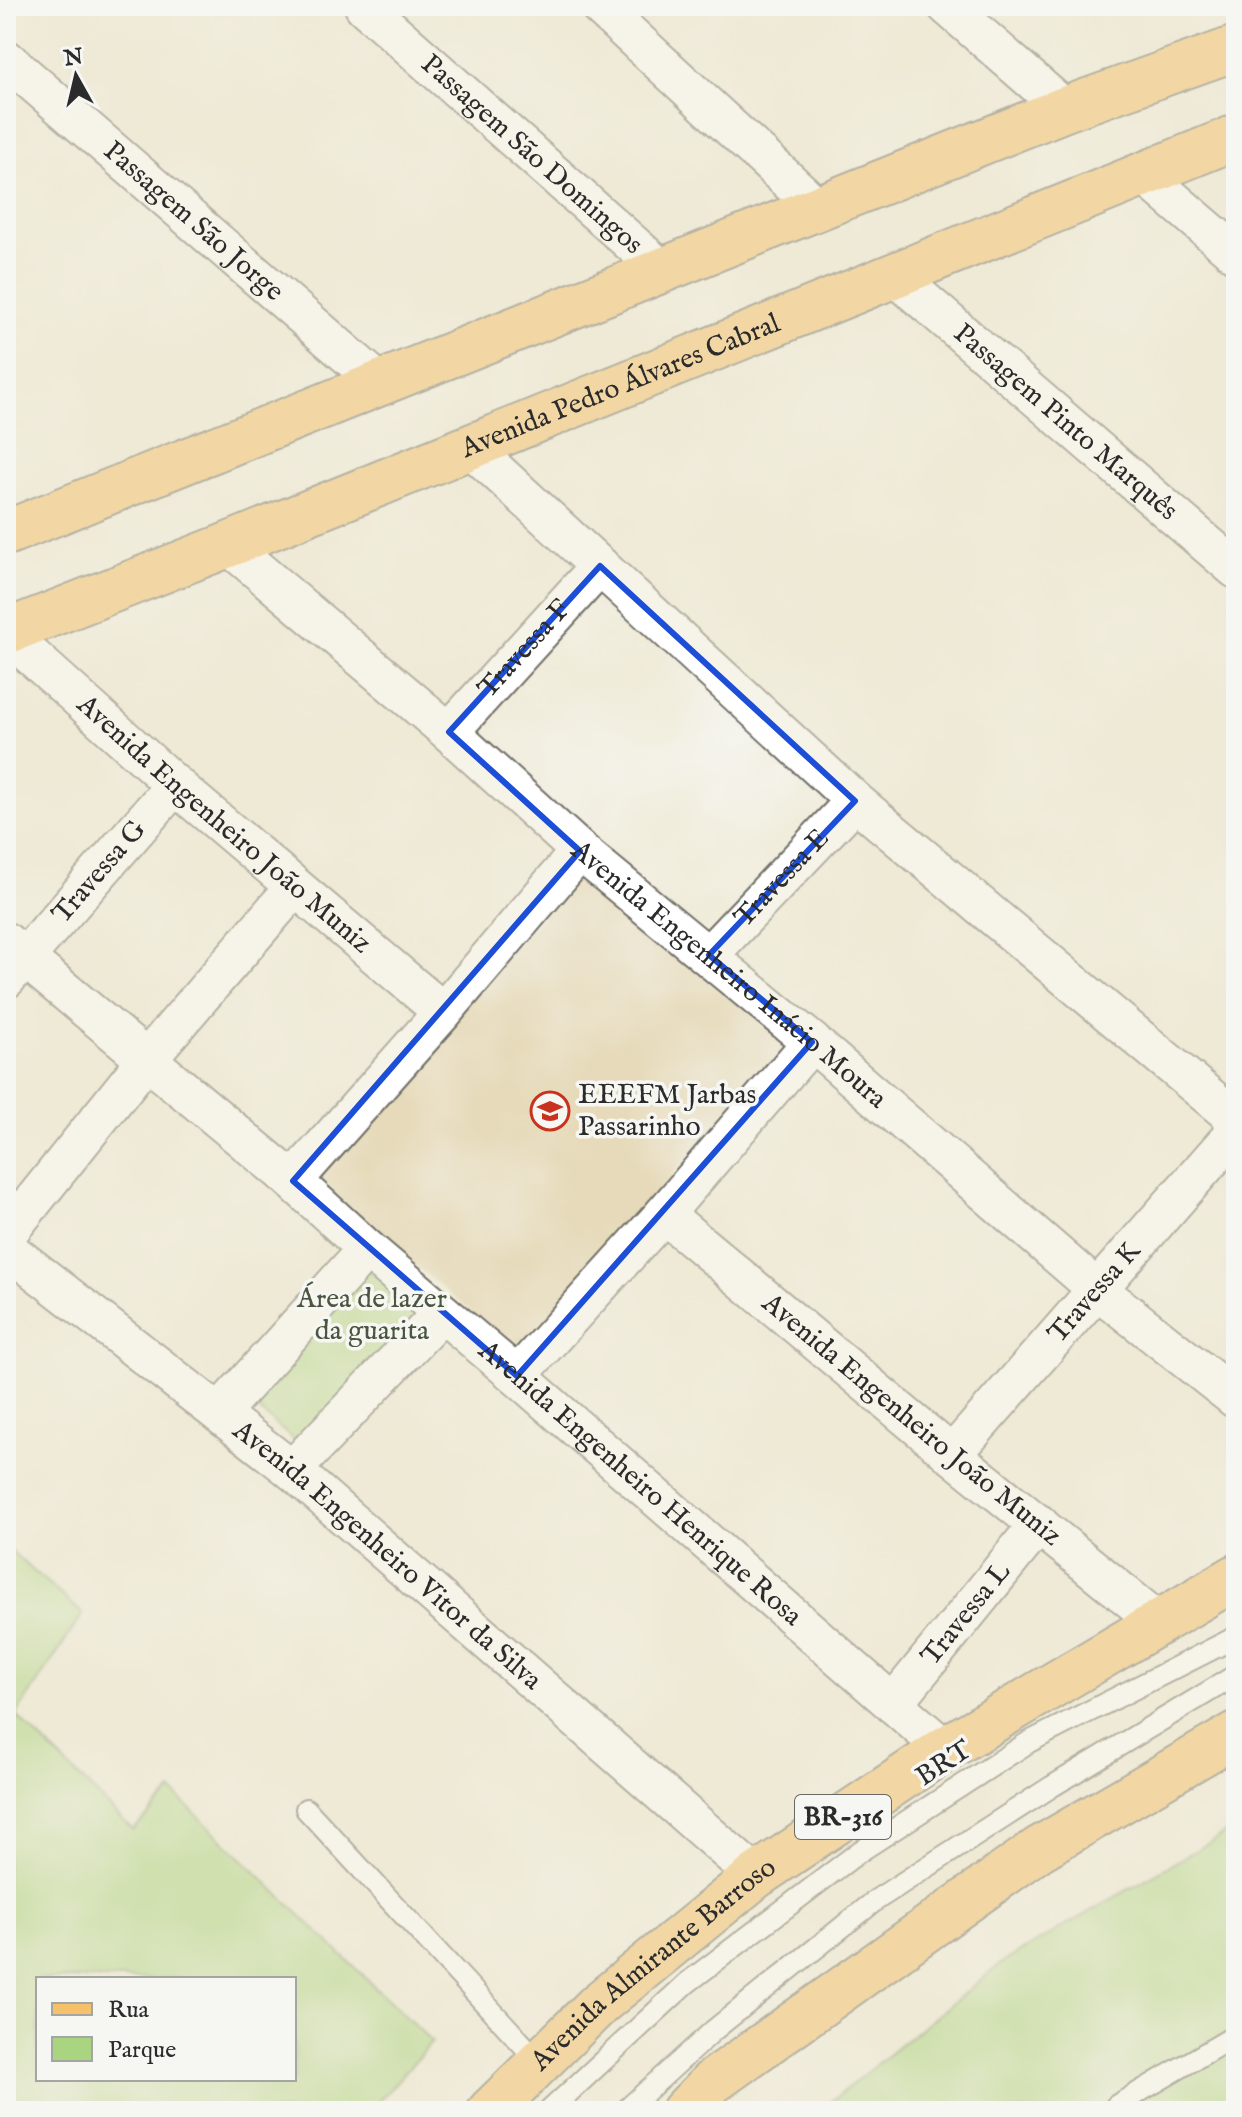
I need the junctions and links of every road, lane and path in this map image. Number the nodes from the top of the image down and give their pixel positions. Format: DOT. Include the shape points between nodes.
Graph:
graph roads {
  1 [pos="364,6"];
  2 [pos="599,6"];
  3 [pos="947,6"];
  4 [pos="1236,48"];
  5 [pos="6,59"];
  6 [pos="1065,109"];
  7 [pos="1236,137"];
  8 [pos="1143,174"];
  9 [pos="819,209"];
  10 [pos="1236,254"];
  11 [pos="662,270"];
  12 [pos="894,275"];
  13 [pos="381,384"];
  14 [pos="469,446"];
  15 [pos="6,533"];
  16 [pos="228,545"];
  17 [pos="600,566"];
  18 [pos="1236,569"];
  19 [pos="6,633"];
  20 [pos="449,732"];
  21 [pos="175,785"];
  22 [pos="855,801"];
  23 [pos="580,851"];
  24 [pos="294,888"];
  25 [pos="709,955"];
  26 [pos="12,959"];
  27 [pos="443,1012"];
  28 [pos="812,1042"];
  29 [pos="146,1060"];
  30 [pos="1236,1119"];
  31 [pos="1236,1131"];
  32 [pos="293,1181"];
  33 [pos="664,1214"];
  34 [pos="6,1235"];
  35 [pos="6,1248"];
  36 [pos="367,1249"];
  37 [pos="1098,1290"];
  38 [pos="442,1313"];
  39 [pos="517,1376"];
  40 [pos="1234,1393"];
  41 [pos="220,1412"];
  42 [pos="952,1455"];
  43 [pos="292,1470"];
  44 [pos="1039,1524"];
  45 [pos="1236,1577"];
  46 [pos="1160,1623"];
  47 [pos="1236,1634"];
  48 [pos="1236,1675"];
  49 [pos="893,1704"];
  50 [pos="1236,1734"];
  51 [pos="945,1749"];
  52 [pos="306,1809"];
  53 [pos="756,1876"];
  54 [pos="1236,2035"];
  55 [pos="538,2061"];
  56 [pos="490,2111"];
  57 [pos="549,2111"];
  58 [pos="625,2111"];
  59 [pos="684,2111"];
  60 [pos="1112,2111"];
  1 -- 11 [label="street, Passagem São Domingos"];
  2 -- 9 [label="street"];
  3 -- 6 [label="street"];
  4 -- 6 [label="main road"];
  5 -- 13 [label="street, Passagem São Jorge"];
  6 -- 9 [label="main road"];
  7 -- 8 [label="main road, Avenida Pedro Álvares Cabral"];
  8 -- 10 [label="street"];
  8 -- 12 [label="main road, Avenida Pedro Álvares Cabral"];
  9 -- 11 [label="main road"];
  11 -- 13 [label="main road"];
  12 -- 14 [label="main road, Avenida Pedro Álvares Cabral"];
  12 -- 18 [label="street, Passagem Pinto Marquês"];
  13 -- 15 [label="main road"];
  14 -- 16 [label="main road, Avenida Pedro Álvares Cabral"];
  14 -- 17 [label="street"];
  16 -- 19 [label="main road, Avenida Pedro Álvares Cabral"];
  16 -- 20 [label="street, Avenida Engenheiro Inácio Moura"];
  17 -- 20 [label="street, Travessa F"];
  17 -- 22 [label="street"];
  19 -- 21 [label="street, Avenida Engenheiro João Muniz"];
  20 -- 23 [label="street, Avenida Engenheiro Inácio Moura"];
  21 -- 24 [label="street, Avenida Engenheiro João Muniz"];
  21 -- 26 [label="street, Travessa G"];
  22 -- 25 [label="street, Travessa E"];
  22 -- 30 [label="street"];
  23 -- 25 [label="street, Avenida Engenheiro Inácio Moura"];
  23 -- 27 [label="street"];
  24 -- 27 [label="street, Avenida Engenheiro João Muniz"];
  24 -- 29 [label="street"];
  25 -- 28 [label="street, Avenida Engenheiro Inácio Moura"];
  26 -- 29 [label="street, Avenida Engenheiro Henrique Rosa"];
  27 -- 32 [label="street"];
  28 -- 33 [label="street"];
  28 -- 37 [label="street, Avenida Engenheiro Inácio Moura"];
  29 -- 32 [label="street, Avenida Engenheiro Henrique Rosa"];
  29 -- 34 [label="street"];
  31 -- 37 [label="street, Travessa K"];
  32 -- 36 [label="street, Avenida Engenheiro Henrique Rosa"];
  33 -- 39 [label="street"];
  33 -- 42 [label="street, Avenida Engenheiro João Muniz"];
  35 -- 41 [label="street, Avenida Engenheiro Vitor da Silva"];
  36 -- 38 [label="street, Avenida Engenheiro Henrique Rosa"];
  36 -- 41 [label="street"];
  37 -- 40 [label="street, Avenida Engenheiro Inácio Moura"];
  37 -- 42 [label="street, Travessa K"];
  38 -- 39 [label="street, Avenida Engenheiro Henrique Rosa"];
  38 -- 43 [label="street"];
  39 -- 49 [label="street, Avenida Engenheiro Henrique Rosa"];
  41 -- 43 [label="street, Avenida Engenheiro Vitor da Silva"];
  42 -- 44 [label="street, Avenida Engenheiro João Muniz"];
  43 -- 53 [label="street, Avenida Engenheiro Vitor da Silva"];
  44 -- 46 [label="street, Avenida Engenheiro João Muniz"];
  44 -- 49 [label="street, Travessa L"];
  45 -- 46 [label="main road, Avenida Almirante Barroso / BR-316"];
  46 -- 51 [label="main road, Avenida Almirante Barroso / BR-316"];
  47 -- 57 [label="lane, BRT" via="1029,1742 859,1852 687,1983"];
  48 -- 58 [label="lane" via="876,1900 714,2030"];
  49 -- 51 [label="street, Avenida Engenheiro Henrique Rosa"];
  50 -- 59 [label="main road" via="1039,1849 712,2082"];
  51 -- 53 [label="main road, Avenida Almirante Barroso / BR-316"];
  52 -- 55 [label="lane"];
  53 -- 55 [label="main road, Avenida Almirante Barroso / BR-316" via="600,2003"];
  54 -- 60 [label="lane"];
  55 -- 56 [label="main road, Avenida Almirante Barroso / BR-316"];
}
